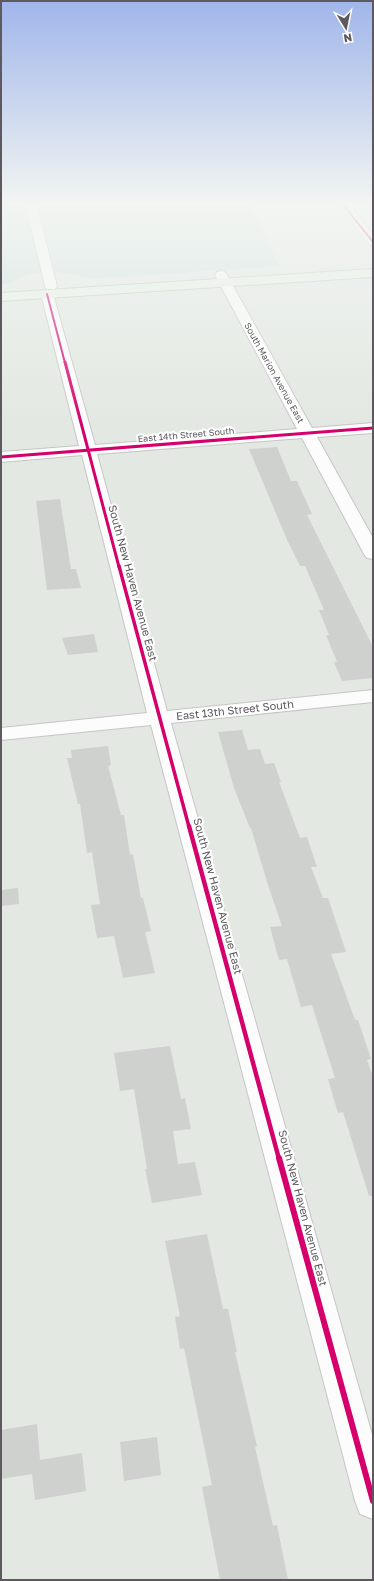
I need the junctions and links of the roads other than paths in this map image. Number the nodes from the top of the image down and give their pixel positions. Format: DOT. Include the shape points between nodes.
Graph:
graph roads {
  1 [pos="46,276"];
  2 [pos="258,276"];
  3 [pos="304,276"];
  4 [pos="223,279"];
  5 [pos="1,289"];
  6 [pos="49,290"];
  7 [pos="1,297"];
  8 [pos="373,428"];
  9 [pos="307,433"];
  10 [pos="89,450"];
  11 [pos="1,458"];
  12 [pos="373,554"];
  13 [pos="373,696"];
  14 [pos="159,718"];
  15 [pos="1,734"];
  16 [pos="373,1502"];
  1 -- 6 [label="street, South New Haven Avenue East"];
  2 -- 4 [label="main road"];
  3 -- 4 [label="main road"];
  4 -- 6 [label="main road"];
  4 -- 9 [label="street, South Marion Avenue East"];
  5 -- 6 [label="main road"];
  6 -- 7 [label="main road"];
  6 -- 10 [label="street, South New Haven Avenue East"];
  8 -- 9 [label="street, East 14th Street South"];
  9 -- 10 [label="street, East 14th Street South"];
  9 -- 12 [label="street, South Marion Avenue East"];
  10 -- 11 [label="street, East 14th Street South"];
  10 -- 14 [label="street, South New Haven Avenue East"];
  13 -- 14 [label="street, East 13th Street South"];
  14 -- 15 [label="street, East 13th Street South"];
  14 -- 16 [label="street, South New Haven Avenue East"];
}
